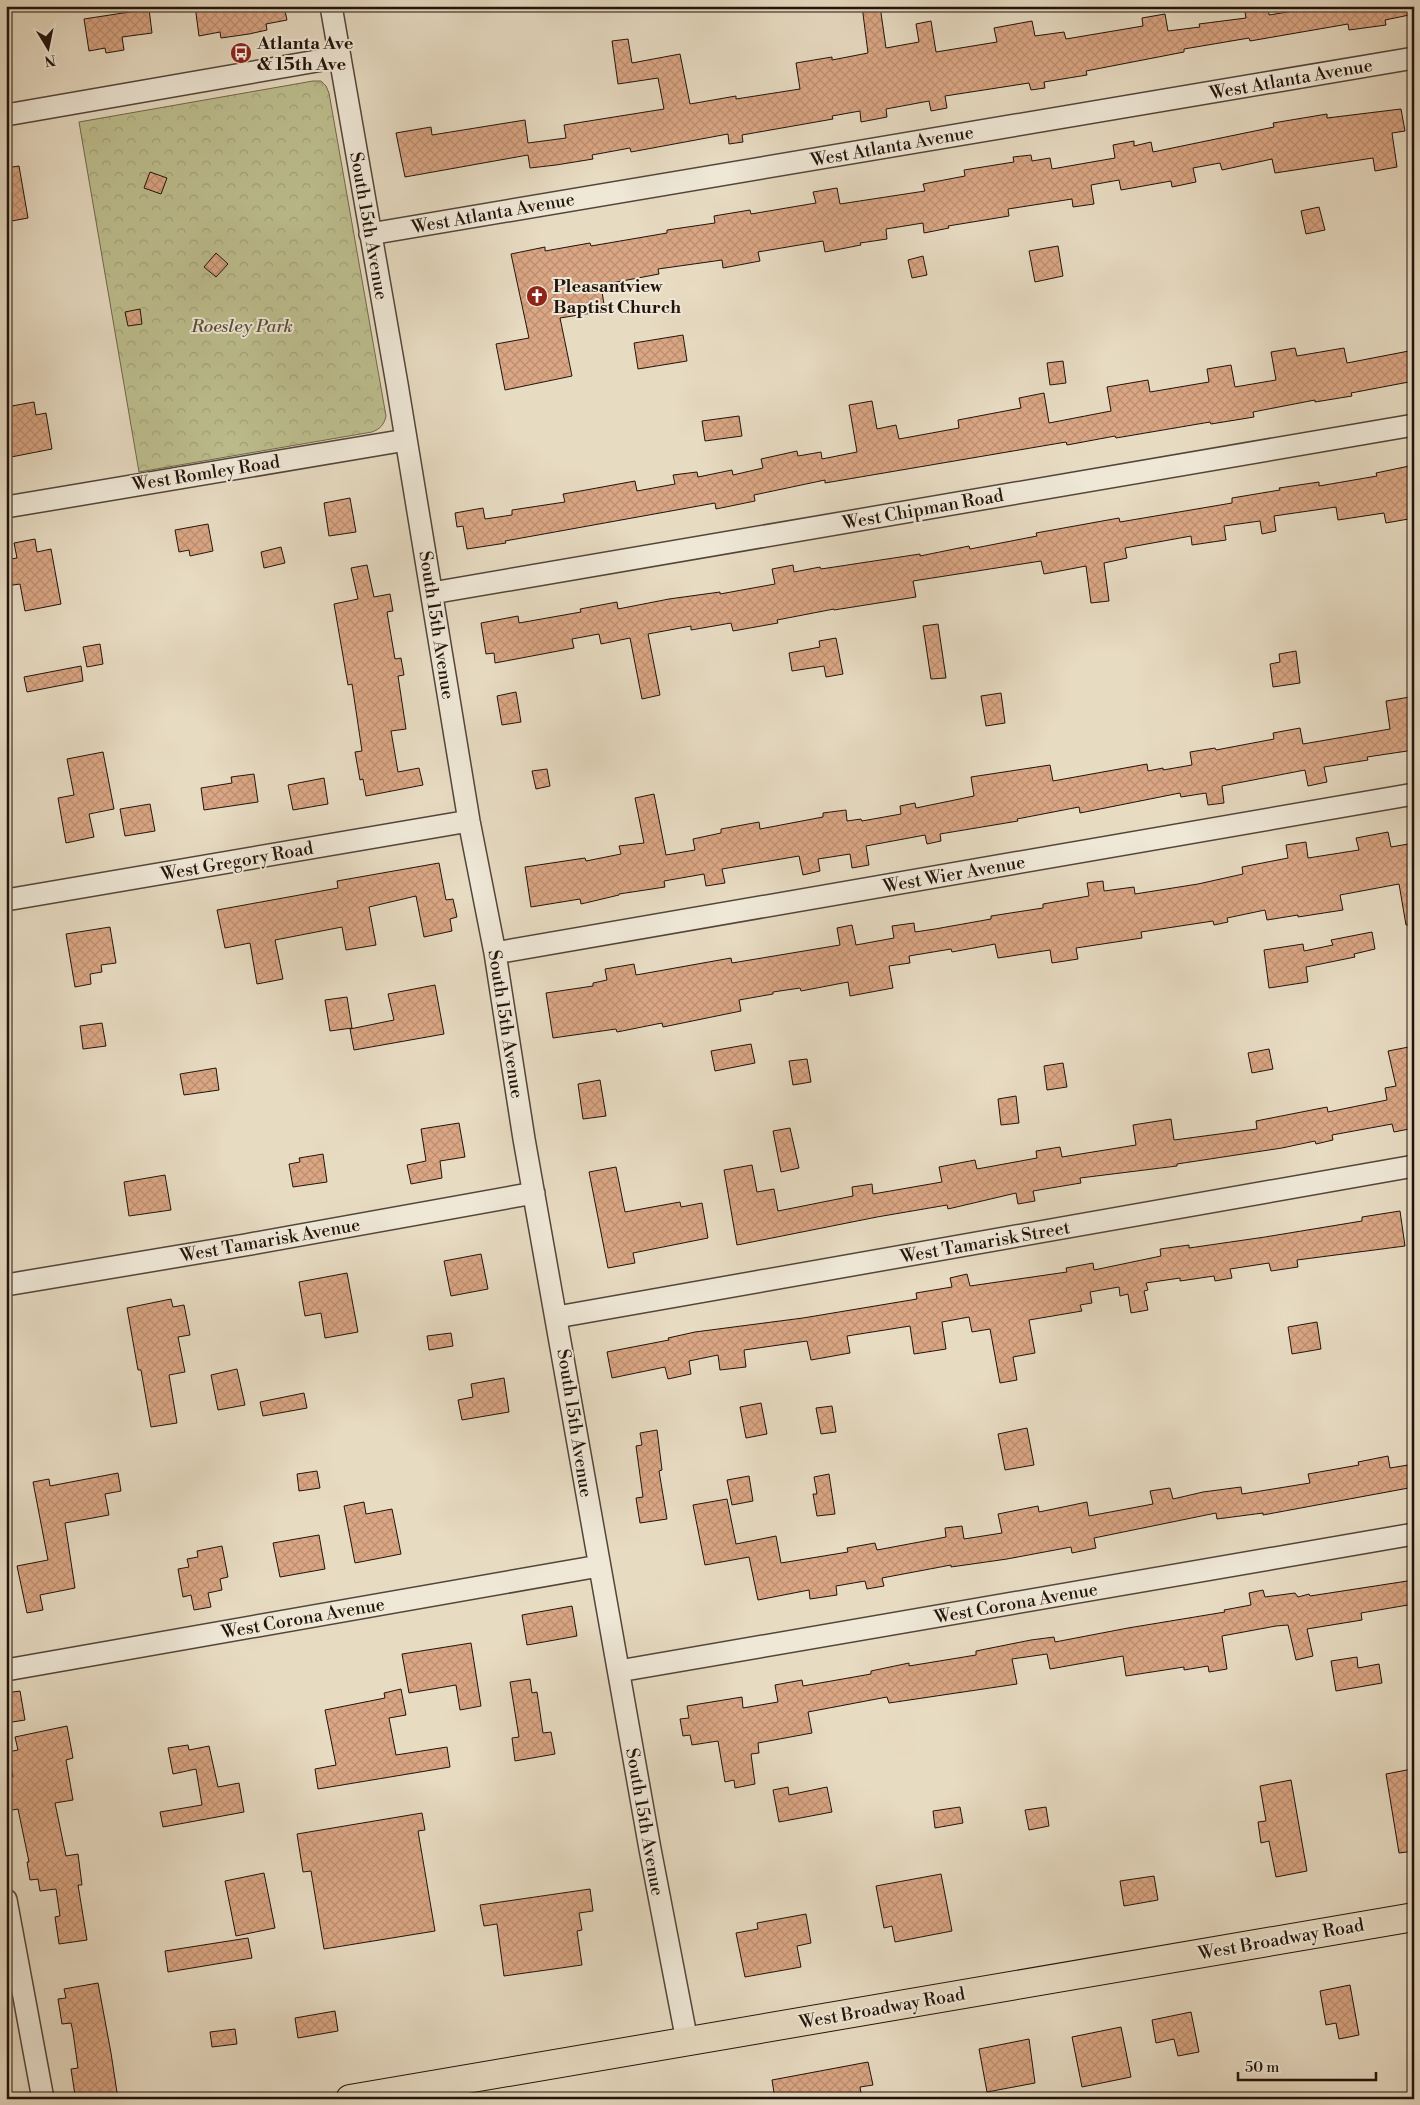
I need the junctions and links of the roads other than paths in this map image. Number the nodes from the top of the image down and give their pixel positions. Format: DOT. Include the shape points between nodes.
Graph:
graph roads {
  1 [pos="331,6"];
  2 [pos="340,58"];
  3 [pos="1414,58"];
  4 [pos="6,115"];
  5 [pos="370,234"];
  6 [pos="1414,425"];
  7 [pos="406,440"];
  8 [pos="6,507"];
  9 [pos="432,593"];
  10 [pos="1414,794"];
  11 [pos="468,821"];
  12 [pos="6,900"];
  13 [pos="495,953"];
  14 [pos="1414,1166"];
  15 [pos="534,1193"];
  16 [pos="6,1285"];
  17 [pos="557,1317"];
  18 [pos="1414,1534"];
  19 [pos="599,1566"];
  20 [pos="6,1670"];
  21 [pos="619,1671"];
  22 [pos="6,1900"];
  23 [pos="1414,1916"];
  24 [pos="687,2041"];
  25 [pos="43,2099"];
  26 [pos="350,2099"];
  1 -- 2 [label="street, South 15th Avenue"];
  2 -- 4 [label="street"];
  2 -- 5 [label="street, South 15th Avenue"];
  3 -- 5 [label="street, West Atlanta Avenue"];
  5 -- 7 [label="street, South 15th Avenue"];
  6 -- 9 [label="street, West Chipman Road"];
  7 -- 8 [label="street, West Romley Road"];
  7 -- 9 [label="street, South 15th Avenue"];
  9 -- 11 [label="street, South 15th Avenue"];
  10 -- 13 [label="street, West Wier Avenue"];
  11 -- 12 [label="street, West Gregory Road"];
  11 -- 13 [label="street, South 15th Avenue"];
  13 -- 15 [label="street, South 15th Avenue"];
  14 -- 17 [label="street, West Tamarisk Street"];
  15 -- 16 [label="street, West Tamarisk Avenue"];
  15 -- 17 [label="street, South 15th Avenue"];
  17 -- 19 [label="street, South 15th Avenue"];
  18 -- 21 [label="street, West Corona Avenue"];
  19 -- 20 [label="street, West Corona Avenue"];
  19 -- 21 [label="street, South 15th Avenue"];
  21 -- 24 [label="street, South 15th Avenue"];
  22 -- 25 [label="street"];
  23 -- 24 [label="main road, West Broadway Road"];
  24 -- 26 [label="main road, West Broadway Road"];
}
